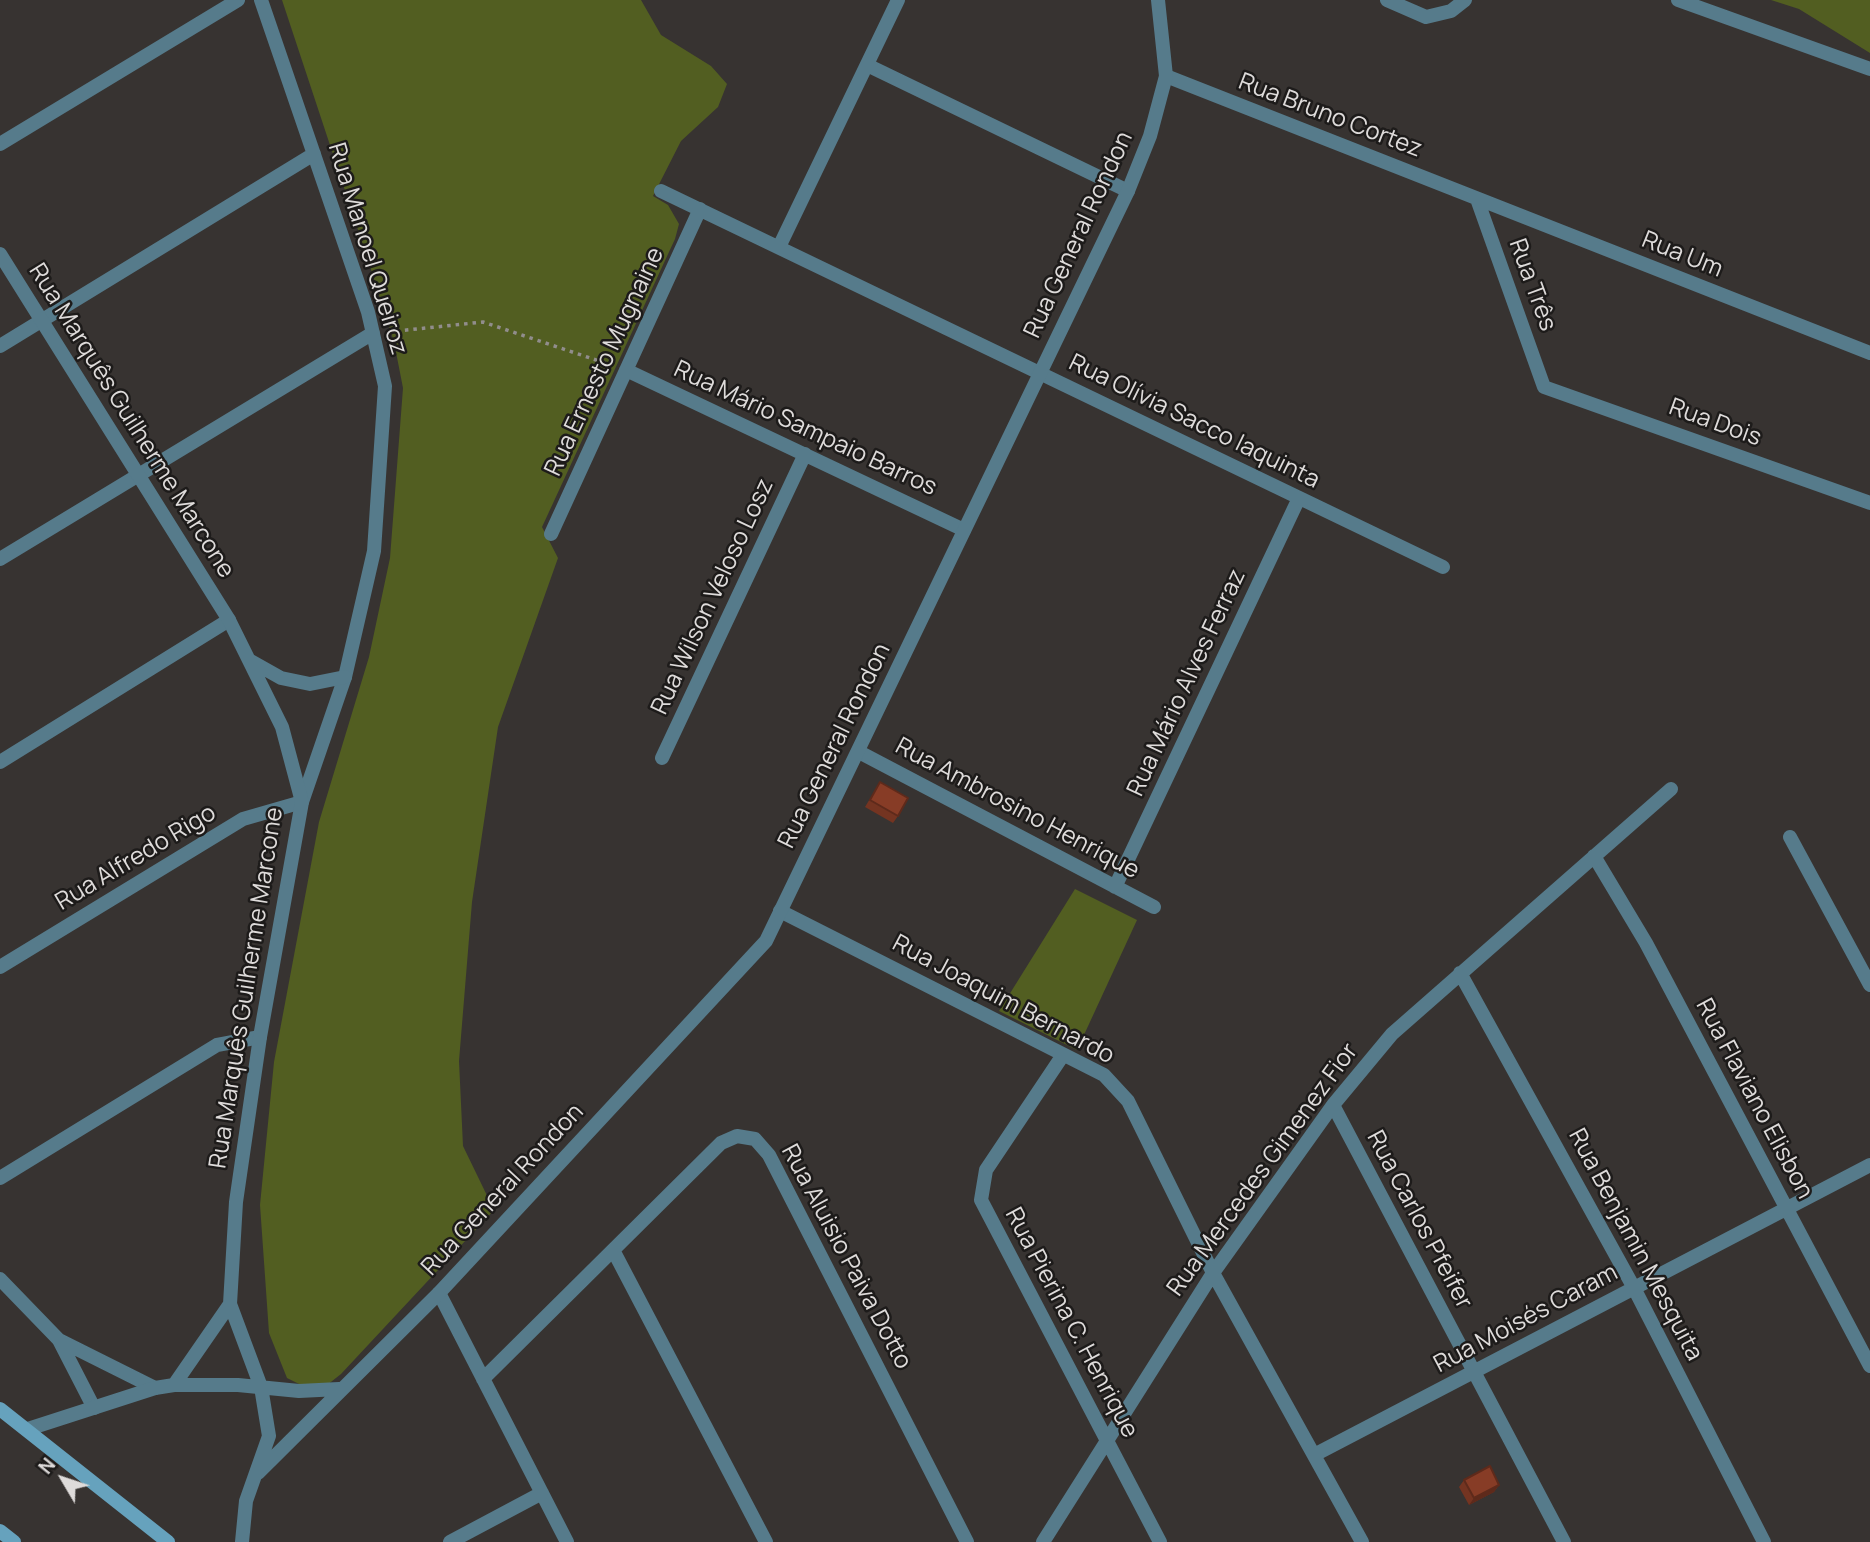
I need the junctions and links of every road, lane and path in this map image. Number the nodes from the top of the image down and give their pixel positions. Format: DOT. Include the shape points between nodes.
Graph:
graph roads {
  1 [pos="238,0"];
  2 [pos="261,0"];
  3 [pos="898,0"];
  4 [pos="1158,0"];
  5 [pos="1387,0"];
  6 [pos="1465,0"];
  7 [pos="1678,0"];
  8 [pos="867,65"];
  9 [pos="1870,69"];
  10 [pos="1166,76"];
  11 [pos="0,144"];
  12 [pos="314,154"];
  13 [pos="661,191"];
  14 [pos="1128,191"];
  15 [pos="1477,199"];
  16 [pos="700,209"];
  17 [pos="779,247"];
  18 [pos="0,254"];
  19 [pos="42,321"];
  20 [pos="373,333"];
  21 [pos="0,346"];
  22 [pos="1870,354"];
  23 [pos="626,370"];
  24 [pos="1040,373"];
  25 [pos="1545,387"];
  26 [pos="805,454"];
  27 [pos="138,475"];
  28 [pos="1299,498"];
  29 [pos="1870,503"];
  30 [pos="964,530"];
  31 [pos="551,534"];
  32 [pos="0,559"];
  33 [pos="1443,567"];
  34 [pos="229,620"];
  35 [pos="249,660"];
  36 [pos="345,677"];
  37 [pos="859,752"];
  38 [pos="662,758"];
  39 [pos="0,762"];
  40 [pos="1671,789"];
  41 [pos="302,802"];
  42 [pos="1790,837"];
  43 [pos="1594,856"];
  44 [pos="1115,887"];
  45 [pos="1154,907"];
  46 [pos="780,911"];
  47 [pos="0,967"];
  48 [pos="1460,973"];
  49 [pos="1870,985"];
  50 [pos="260,1037"];
  51 [pos="1063,1055"];
  52 [pos="1333,1105"];
  53 [pos="1870,1165"];
  54 [pos="0,1178"];
  55 [pos="1786,1209"];
  56 [pos="613,1250"];
  57 [pos="1213,1273"];
  58 [pos="0,1279"];
  59 [pos="1634,1288"];
  60 [pos="439,1293"];
  61 [pos="230,1304"];
  62 [pos="59,1340"];
  63 [pos="1870,1366"];
  64 [pos="1474,1372"];
  65 [pos="483,1379"];
  66 [pos="174,1385"];
  67 [pos="261,1387"];
  68 [pos="155,1388"];
  69 [pos="339,1389"];
  70 [pos="94,1408"];
  71 [pos="0,1409"];
  72 [pos="28,1429"];
  73 [pos="1106,1441"];
  74 [pos="1316,1454"];
  75 [pos="258,1473"];
  76 [pos="542,1493"];
  77 [pos="168,1542"];
  78 [pos="242,1542"];
  79 [pos="450,1542"];
  80 [pos="567,1542"];
  81 [pos="766,1542"];
  82 [pos="967,1542"];
  83 [pos="1043,1542"];
  84 [pos="1160,1542"];
  85 [pos="1362,1542"];
  86 [pos="1564,1542"];
  87 [pos="1764,1542"];
  1 -- 11 [label="street"];
  2 -- 12 [label="street, Rua Manoel Queiroz"];
  3 -- 8 [label="street"];
  4 -- 10 [label="street, Rua General Rondon"];
  5 -- 6 [label="street" via="1426,17 1451,11"];
  7 -- 9 [label="street"];
  8 -- 14 [label="street"];
  8 -- 17 [label="street"];
  10 -- 14 [label="street, Rua General Rondon" via="1150,136"];
  10 -- 15 [label="street, Rua Bruno Cortez"];
  12 -- 19 [label="street"];
  12 -- 20 [label="street, Rua Manoel Queiroz"];
  13 -- 16 [label="street, Rua Olívia Sacco Iaquinta"];
  14 -- 24 [label="street, Rua General Rondon"];
  15 -- 22 [label="street, Rua Um"];
  15 -- 25 [label="street, Rua Três"];
  16 -- 17 [label="street, Rua Olívia Sacco Iaquinta"];
  16 -- 23 [label="street, Rua Ernesto Mugnaine"];
  17 -- 24 [label="street, Rua Olívia Sacco Iaquinta"];
  18 -- 19 [label="street, Rua Marquês Guilherme Marcone"];
  19 -- 21 [label="street"];
  19 -- 27 [label="street, Rua Marquês Guilherme Marcone"];
  20 -- 23 [label="path" via="483,322"];
  20 -- 27 [label="street"];
  20 -- 36 [label="street, Rua Manoel Queiroz" via="384,386 374,551"];
  23 -- 26 [label="street, Rua Mário Sampaio Barros"];
  23 -- 31 [label="street, Rua Ernesto Mugnaine"];
  24 -- 28 [label="street, Rua Olívia Sacco Iaquinta"];
  24 -- 30 [label="street, Rua General Rondon"];
  25 -- 29 [label="street, Rua Dois"];
  26 -- 30 [label="street, Rua Mário Sampaio Barros"];
  26 -- 38 [label="street, Rua Wilson Veloso Losz"];
  27 -- 32 [label="street"];
  27 -- 34 [label="street, Rua Marquês Guilherme Marcone"];
  28 -- 33 [label="street, Rua Olívia Sacco Iaquinta"];
  28 -- 44 [label="street, Rua Mário Alves Ferraz"];
  30 -- 37 [label="street, Rua General Rondon"];
  34 -- 35 [label="street, Rua Marquês Guilherme Marcone"];
  34 -- 39 [label="street"];
  35 -- 36 [label="street" via="281,678 310,684"];
  35 -- 41 [label="street, Rua Marquês Guilherme Marcone" via="282,727"];
  36 -- 41 [label="street, Rua Manoel Queiroz"];
  37 -- 44 [label="street, Rua Ambrosino Henrique"];
  37 -- 46 [label="street, Rua General Rondon"];
  40 -- 43 [label="street, Rua Mercedes Gimenez Fior"];
  41 -- 47 [label="street, Rua Alfredo Rigo" via="243,819"];
  41 -- 50 [label="street, Rua Marquês Guilherme Marcone"];
  42 -- 49 [label="street"];
  43 -- 48 [label="street, Rua Mercedes Gimenez Fior"];
  43 -- 55 [label="street, Rua Flaviano Elisbon" via="1646,943"];
  44 -- 45 [label="street, Rua Ambrosino Henrique"];
  46 -- 51 [label="street, Rua Joaquim Bernardo"];
  46 -- 60 [label="street, Rua General Rondon" via="765,941"];
  48 -- 52 [label="street, Rua Mercedes Gimenez Fior" via="1392,1034"];
  48 -- 59 [label="street, Rua Benjamin Mesquita"];
  50 -- 54 [label="street" via="217,1045"];
  50 -- 61 [label="street, Rua Marquês Guilherme Marcone" via="236,1202"];
  51 -- 57 [label="street, Rua Joaquim Bernardo" via="1104,1075 1128,1101"];
  51 -- 73 [label="street, Rua Pierina C. Henrique" via="986,1170 981,1200"];
  52 -- 57 [label="street, Rua Mercedes Gimenez Fior"];
  52 -- 64 [label="street, Rua Carlos Pfeifer"];
  53 -- 55 [label="street, Rua Moisés Caram"];
  55 -- 59 [label="street, Rua Moisés Caram"];
  55 -- 63 [label="street, Rua Flaviano Elisbon"];
  56 -- 65 [label="street, Rua Aluisio Paiva Dotto"];
  56 -- 81 [label="street"];
  56 -- 82 [label="street, Rua Aluisio Paiva Dotto" via="721,1143 737,1136 755,1139 769,1155"];
  57 -- 73 [label="street, Rua Mercedes Gimenez Fior"];
  57 -- 74 [label="street, Rua Joaquim Bernardo"];
  58 -- 62 [label="street"];
  59 -- 64 [label="street, Rua Moisés Caram"];
  59 -- 87 [label="street, Rua Benjamin Mesquita"];
  60 -- 65 [label="street"];
  60 -- 69 [label="street, Rua General Rondon"];
  61 -- 66 [label="street"];
  61 -- 67 [label="street, Rua Marquês Guilherme Marcone"];
  62 -- 68 [label="street"];
  62 -- 70 [label="street"];
  64 -- 74 [label="street, Rua Moisés Caram"];
  64 -- 86 [label="street, Rua Carlos Pfeifer"];
  65 -- 76 [label="street"];
  66 -- 67 [label="street"];
  66 -- 68 [label="street"];
  67 -- 69 [label="street"];
  67 -- 75 [label="street, Rua General Rondon" via="269,1436"];
  68 -- 70 [label="street"];
  69 -- 75 [label="street, Rua General Rondon"];
  70 -- 72 [label="street"];
  71 -- 72 [label="main road"];
  72 -- 77 [label="main road"];
  73 -- 83 [label="street, Rua Mercedes Gimenez Fior"];
  73 -- 84 [label="street, Rua Pierina C. Henrique"];
  74 -- 85 [label="street, Rua Joaquim Bernardo"];
  75 -- 78 [label="street, Rua General Rondon" via="246,1501"];
  76 -- 79 [label="street"];
  76 -- 80 [label="street"];
}
